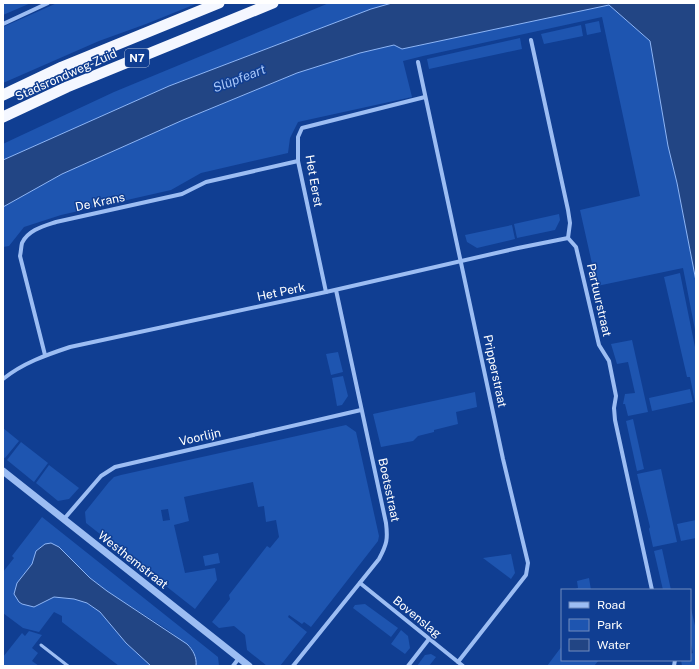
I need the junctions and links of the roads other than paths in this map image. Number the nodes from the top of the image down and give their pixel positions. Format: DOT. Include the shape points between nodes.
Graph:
graph roads {
  1 [pos="48,3"];
  2 [pos="219,3"];
  3 [pos="273,3"];
  4 [pos="3,24"];
  5 [pos="532,40"];
  6 [pos="418,62"];
  7 [pos="3,95"];
  8 [pos="425,97"];
  9 [pos="3,117"];
  10 [pos="298,161"];
  11 [pos="568,238"];
  12 [pos="461,261"];
  13 [pos="336,290"];
  14 [pos="326,292"];
  15 [pos="45,355"];
  16 [pos="3,378"];
  17 [pos="361,410"];
  18 [pos="3,471"];
  19 [pos="64,519"];
  20 [pos="360,583"];
  21 [pos="652,589"];
  22 [pos="429,639"];
  23 [pos="41,645"];
  24 [pos="239,658"];
  25 [pos="458,662"];
  26 [pos="68,666"];
  27 [pos="233,666"];
  28 [pos="249,666"];
  29 [pos="293,666"];
  30 [pos="408,666"];
  31 [pos="463,666"];
  1 -- 4 [label="street"];
  2 -- 7 [label="highway, Stadsrondweg-Zuid / N7" via="62,67"];
  3 -- 9 [label="highway, Stadsrondweg-Zuid / N7" via="67,87"];
  5 -- 11 [label="street" via="568,210"];
  6 -- 8 [label="street, Pripperstraat"];
  8 -- 10 [label="street, Het Eerst" via="302,128 298,137"];
  8 -- 12 [label="street, Pripperstraat"];
  10 -- 14 [label="street, Het Eerst"];
  10 -- 15 [label="street, De Krans" via="206,182 182,194 56,222 31,233 22,243 20,256"];
  11 -- 12 [label="street, Het Perk"];
  11 -- 21 [label="street, Partuurstraat" via="576,247 599,345 609,361 616,396 615,420"];
  12 -- 13 [label="street, Het Perk"];
  12 -- 25 [label="street, Pripperstraat" via="528,563 526,575"];
  13 -- 14 [label="street, Het Perk"];
  13 -- 17 [label="street, Boetsstraat"];
  14 -- 15 [label="street, Het Perk" via="70,347"];
  15 -- 16 [label="street, Het Perk"];
  17 -- 19 [label="street, Voorlijn" via="115,467 101,476"];
  17 -- 20 [label="street, Boetsstraat" via="388,538 386,547"];
  18 -- 19 [label="street, Westhemstraat"];
  19 -- 24 [label="street, Westhemstraat"];
  20 -- 22 [label="street, Bovenslag"];
  20 -- 29 [label="street, Boetsstraat"];
  22 -- 25 [label="street, Bovenslag"];
  22 -- 30 [label="street"];
  23 -- 26 [label="lane"];
  24 -- 27 [label="street"];
  24 -- 28 [label="street, Westhemstraat"];
  25 -- 31 [label="street, Bovenslag"];
}
